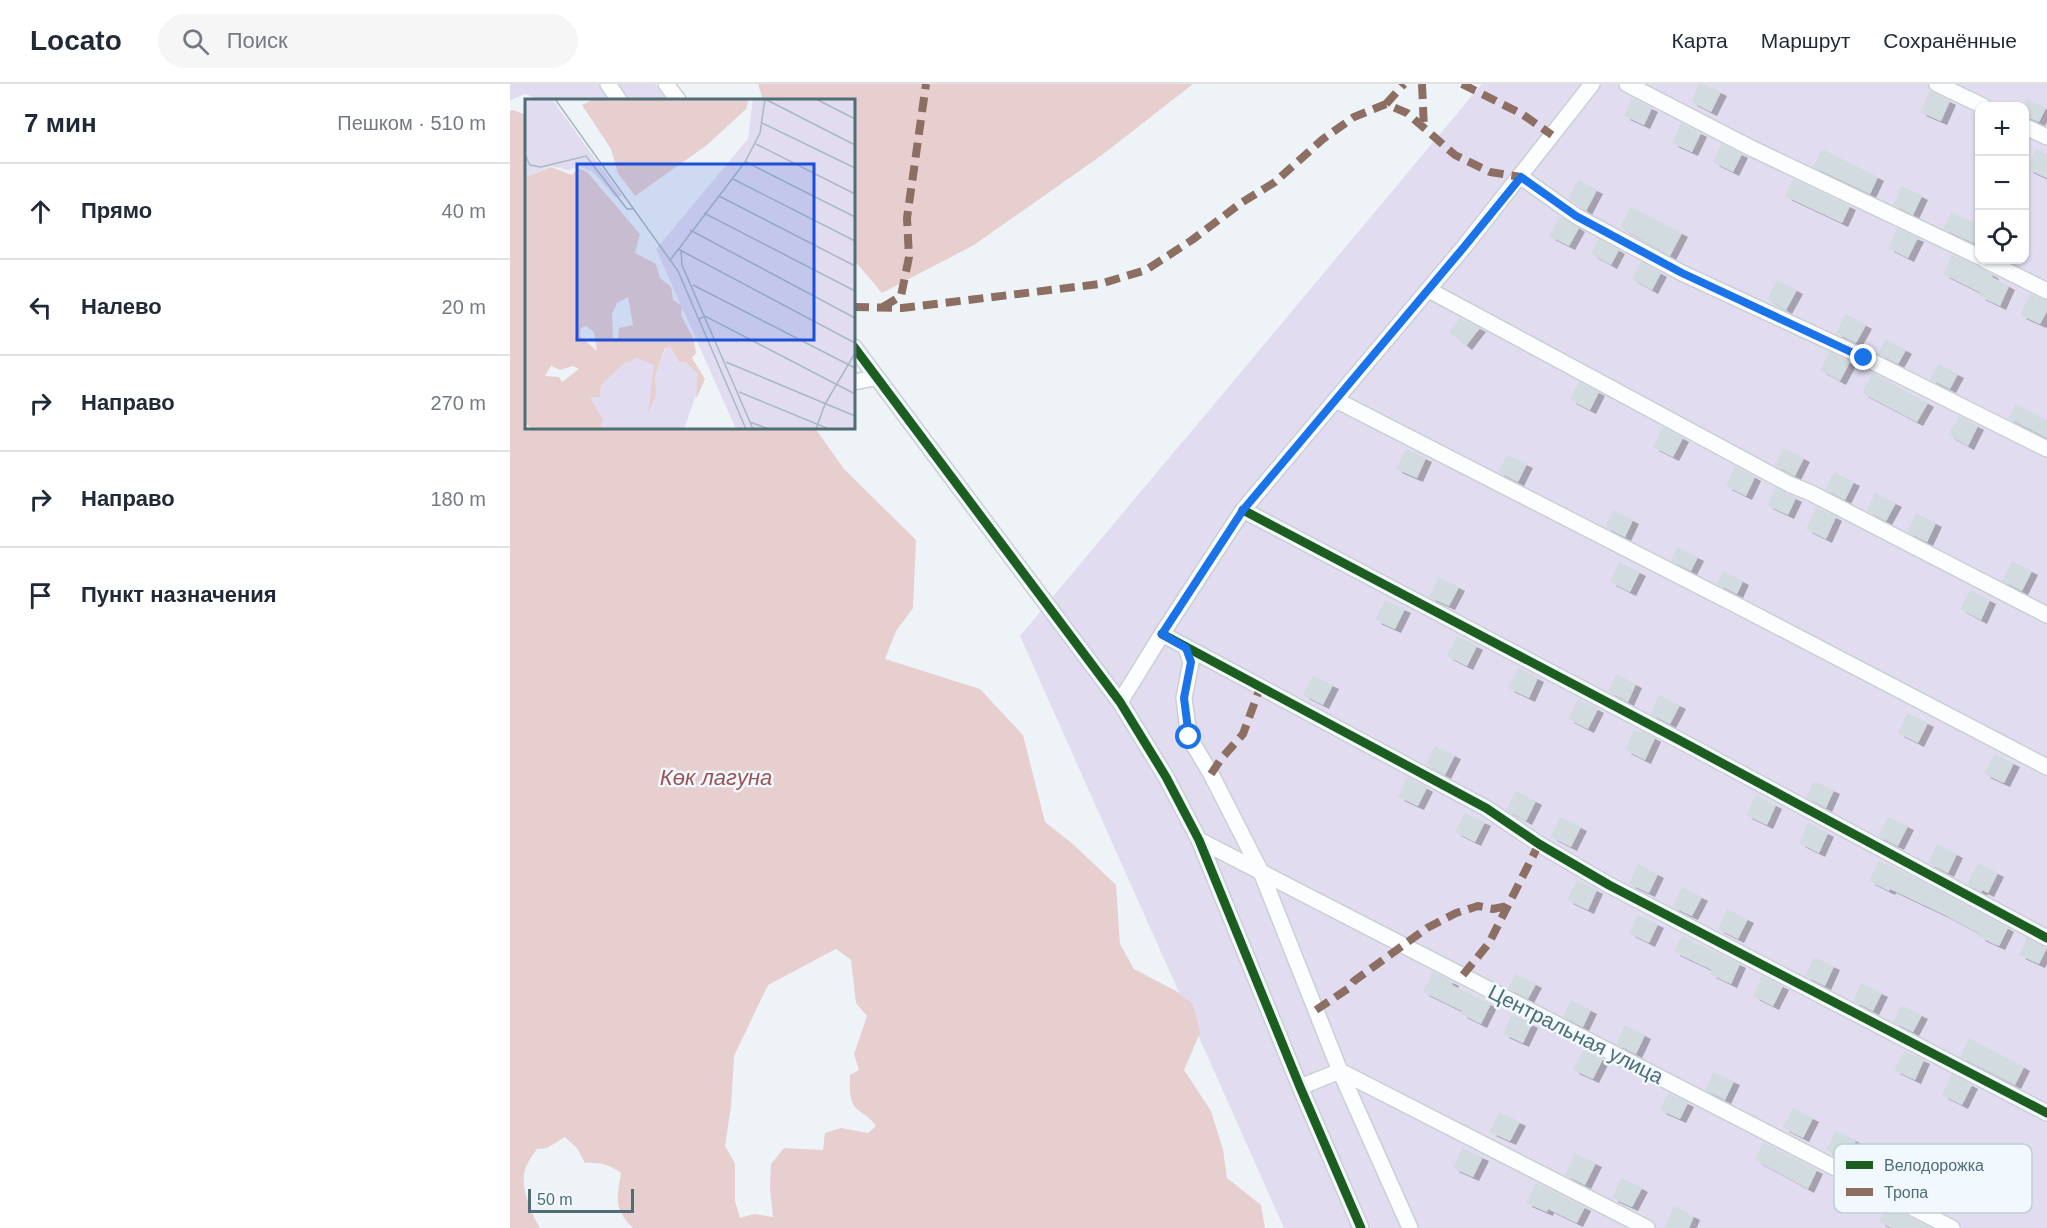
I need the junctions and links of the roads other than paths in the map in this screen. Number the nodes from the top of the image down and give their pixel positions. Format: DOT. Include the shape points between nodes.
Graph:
graph roads {
  1 [pos="608,84"];
  2 [pos="666,84"];
  3 [pos="1592,84"];
  4 [pos="1627,84"];
  5 [pos="1937,84"];
  6 [pos="618,99"];
  7 [pos="677,99"];
  8 [pos="1975,102"];
  9 [pos="2029,128"];
  10 [pos="2047,136"];
  11 [pos="1521,177"];
  12 [pos="1975,255"];
  13 [pos="1993,264"];
  14 [pos="1428,290"];
  15 [pos="2047,291"];
  16 [pos="855,348"];
  17 [pos="875,378"];
  18 [pos="855,382"];
  19 [pos="1336,400"];
  20 [pos="2047,450"];
  21 [pos="1243,510"];
  22 [pos="2047,615"];
  23 [pos="1162,634"];
  24 [pos="1186,648"];
  25 [pos="1120,702"];
  26 [pos="2047,767"];
  27 [pos="1199,840"];
  28 [pos="1261,872"];
  29 [pos="2047,938"];
  30 [pos="1340,1071"];
  31 [pos="1300,1087"];
  32 [pos="2047,1113"];
  33 [pos="1834,1167"];
  34 [pos="1923,1213"];
  35 [pos="1361,1228"];
  36 [pos="1410,1228"];
  37 [pos="1647,1228"];
  38 [pos="1952,1228"];
  1 -- 6 [label="street"];
  2 -- 7 [label="street"];
  3 -- 11 [label="street"];
  4 -- 12 [label="street"];
  5 -- 8 [label="street"];
  9 -- 10 [label="street"];
  11 -- 14 [label="street"];
  11 -- 20 [label="street" via="1576,216 1682,273 1861,356"];
  13 -- 15 [label="street"];
  14 -- 19 [label="street"];
  14 -- 22 [label="street" via="1789,484"];
  16 -- 17 [label="street"];
  17 -- 18 [label="street"];
  17 -- 25 [label="street"];
  19 -- 21 [label="street"];
  19 -- 26 [label="street"];
  21 -- 23 [label="street"];
  21 -- 29 [label="street"];
  23 -- 24 [label="street"];
  23 -- 25 [label="street"];
  24 -- 28 [label="street" via="1191,662 1184,698 1189,737"];
  24 -- 32 [label="street" via="1485,808 1609,885"];
  25 -- 27 [label="street"];
  27 -- 28 [label="street, Центральная улица"];
  27 -- 31 [label="street"];
  28 -- 30 [label="street"];
  28 -- 33 [label="street, Центральная улица"];
  30 -- 31 [label="street"];
  30 -- 36 [label="street"];
  30 -- 37 [label="street"];
  31 -- 35 [label="street"];
  34 -- 38 [label="street, Центральная улица"];
}
